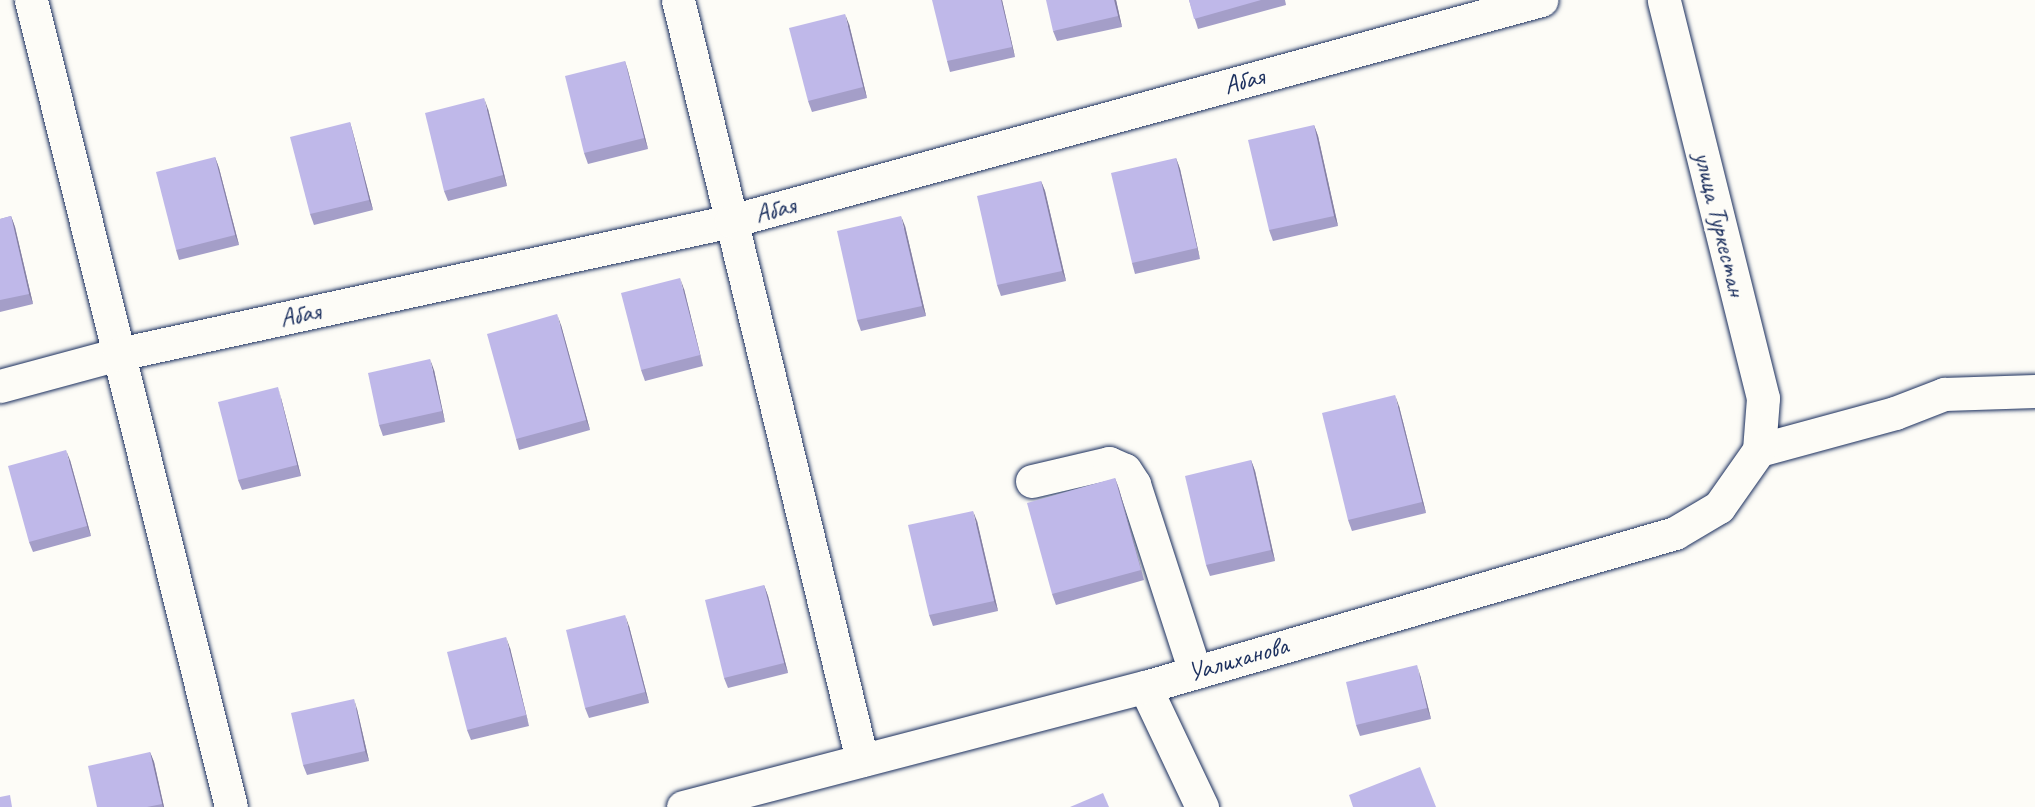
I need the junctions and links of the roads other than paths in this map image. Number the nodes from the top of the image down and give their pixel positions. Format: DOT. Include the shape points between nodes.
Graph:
graph roads {
  1 [pos="31,0"];
  2 [pos="678,0"];
  3 [pos="1541,0"];
  4 [pos="1664,0"];
  5 [pos="732,222"];
  6 [pos="119,354"];
  7 [pos="0,386"];
  8 [pos="2035,391"];
  9 [pos="1759,450"];
  10 [pos="1032,481"];
  11 [pos="1195,672"];
  12 [pos="1145,687"];
  13 [pos="861,760"];
  14 [pos="231,807"];
  15 [pos="682,807"];
  16 [pos="1202,807"];
  1 -- 6 [label="street"];
  2 -- 5 [label="street"];
  3 -- 5 [label="street, Абая"];
  4 -- 9 [label="street, улица Туркестан" via="1763,398"];
  5 -- 6 [label="street, Абая"];
  5 -- 13 [label="street"];
  6 -- 7 [label="street, Абая"];
  6 -- 14 [label="street"];
  8 -- 9 [label="street" via="1944,394 1885,416"];
  9 -- 11 [label="street, Уалиханова" via="1719,507 1675,533"];
  10 -- 11 [label="street" via="1089,466 1109,464 1125,470 1134,484"];
  11 -- 12 [label="street, Уалиханова"];
  12 -- 13 [label="street, Уалиханова"];
  12 -- 16 [label="street"];
  13 -- 15 [label="street, Уалиханова"];
}
